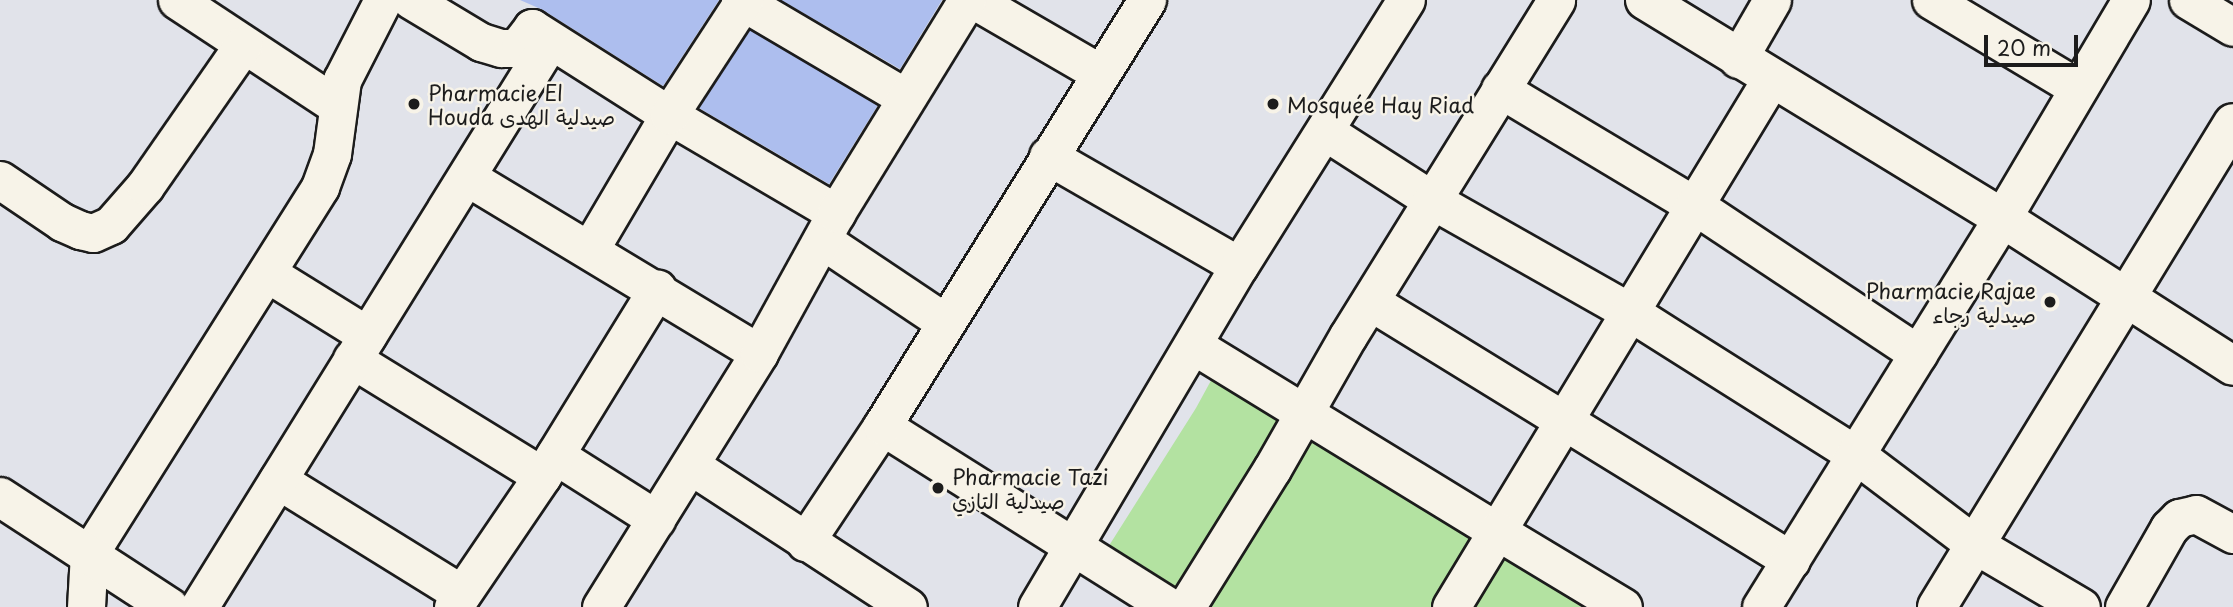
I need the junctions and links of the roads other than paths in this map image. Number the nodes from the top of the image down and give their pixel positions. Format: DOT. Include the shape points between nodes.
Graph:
graph roads {
  1 [pos="177,0"];
  2 [pos="383,0"];
  3 [pos="411,0"];
  4 [pos="742,0"];
  5 [pos="967,0"];
  6 [pos="974,0"];
  7 [pos="1147,0"];
  8 [pos="1406,0"];
  9 [pos="1556,0"];
  10 [pos="1645,0"];
  11 [pos="1772,0"];
  12 [pos="1931,0"];
  13 [pos="2131,0"];
  14 [pos="2188,0"];
  15 [pos="544,23"];
  16 [pos="2233,27"];
  17 [pos="243,45"];
  18 [pos="1738,59"];
  19 [pos="1100,73"];
  20 [pos="1771,79"];
  21 [pos="2078,88"];
  22 [pos="1500,89"];
  23 [pos="905,97"];
  24 [pos="336,105"];
  25 [pos="668,115"];
  26 [pos="2233,122"];
  27 [pos="1326,132"];
  28 [pos="1048,156"];
  29 [pos="467,177"];
  30 [pos="0,180"];
  31 [pos="1432,200"];
  32 [pos="1694,205"];
  33 [pos="2002,218"];
  34 [pos="829,226"];
  35 [pos="590,249"];
  36 [pos="1239,266"];
  37 [pos="267,273"];
  38 [pos="657,289"];
  39 [pos="2124,297"];
  40 [pos="1371,302"];
  41 [pos="1630,312"];
  42 [pos="946,323"];
  43 [pos="1192,345"];
  44 [pos="359,347"];
  45 [pos="759,353"];
  46 [pos="1918,354"];
  47 [pos="2233,366"];
  48 [pos="1303,415"];
  49 [pos="1562,421"];
  50 [pos="882,426"];
  51 [pos="1855,454"];
  52 [pos="690,465"];
  53 [pos="549,466"];
  54 [pos="278,480"];
  55 [pos="0,497"];
  56 [pos="656,519"];
  57 [pos="1497,531"];
  58 [pos="2233,534"];
  59 [pos="806,542"];
  60 [pos="1974,544"];
  61 [pos="1074,548"];
  62 [pos="89,554"];
  63 [pos="1791,560"];
  64 [pos="458,600"];
  65 [pos="86,607"];
  66 [pos="169,607"];
  67 [pos="199,607"];
  68 [pos="601,607"];
  69 [pos="908,607"];
  70 [pos="1037,607"];
  71 [pos="1169,607"];
  72 [pos="1186,607"];
  73 [pos="1451,607"];
  74 [pos="1623,607"];
  75 [pos="1761,607"];
  76 [pos="1937,607"];
  77 [pos="2081,607"];
  78 [pos="2124,607"];
  1 -- 17 [label="street"];
  2 -- 24 [label="street" via="342,80"];
  3 -- 15 [label="street" via="481,42 500,48 520,44"];
  4 -- 23 [label="street"];
  4 -- 25 [label="street"];
  5 -- 23 [label="street"];
  6 -- 19 [label="street"];
  7 -- 19 [label="street"];
  8 -- 27 [label="street"];
  9 -- 22 [label="street"];
  10 -- 18 [label="street"];
  11 -- 18 [label="street"];
  12 -- 21 [label="street"];
  13 -- 21 [label="street"];
  14 -- 16 [label="street"];
  15 -- 25 [label="street"];
  15 -- 29 [label="street"];
  17 -- 24 [label="street"];
  17 -- 30 [label="street" via="145,186 111,225 93,233 80,230"];
  18 -- 20 [label="street"];
  19 -- 28 [label="street"];
  20 -- 32 [label="street"];
  20 -- 33 [label="street"];
  21 -- 33 [label="street"];
  22 -- 31 [label="street"];
  22 -- 32 [label="street"];
  23 -- 34 [label="street"];
  24 -- 37 [label="street" via="332,154 320,187"];
  25 -- 34 [label="street"];
  25 -- 35 [label="street"];
  26 -- 39 [label="street"];
  27 -- 31 [label="street"];
  27 -- 36 [label="street"];
  28 -- 36 [label="street"];
  28 -- 42 [label="street"];
  29 -- 35 [label="street"];
  29 -- 44 [label="street"];
  31 -- 40 [label="street"];
  31 -- 41 [label="street"];
  32 -- 41 [label="street"];
  32 -- 46 [label="street"];
  33 -- 39 [label="street"];
  33 -- 46 [label="street"];
  34 -- 42 [label="street"];
  34 -- 45 [label="street"];
  35 -- 38 [label="street"];
  36 -- 43 [label="street"];
  37 -- 44 [label="street"];
  37 -- 62 [label="street"];
  38 -- 45 [label="street"];
  38 -- 53 [label="street"];
  39 -- 47 [label="street"];
  39 -- 60 [label="street"];
  40 -- 48 [label="street"];
  40 -- 49 [label="street"];
  41 -- 49 [label="street"];
  41 -- 51 [label="street"];
  42 -- 50 [label="street"];
  43 -- 48 [label="street"];
  43 -- 61 [label="street"];
  44 -- 53 [label="street"];
  44 -- 54 [label="street"];
  45 -- 52 [label="street"];
  46 -- 51 [label="street"];
  48 -- 57 [label="street"];
  48 -- 72 [label="street"];
  49 -- 57 [label="street"];
  49 -- 63 [label="street"];
  50 -- 59 [label="street"];
  50 -- 61 [label="street"];
  51 -- 60 [label="street"];
  51 -- 63 [label="street"];
  52 -- 56 [label="street"];
  52 -- 59 [label="street"];
  53 -- 56 [label="street"];
  53 -- 64 [label="street"];
  54 -- 64 [label="street"];
  54 -- 67 [label="street"];
  55 -- 62 [label="street"];
  56 -- 68 [label="street"];
  57 -- 73 [label="street"];
  57 -- 74 [label="street"];
  58 -- 78 [label="street" via="2196,514 2179,517"];
  59 -- 69 [label="street"];
  60 -- 76 [label="street"];
  60 -- 77 [label="street"];
  61 -- 70 [label="street"];
  61 -- 71 [label="street"];
  62 -- 65 [label="street"];
  62 -- 66 [label="street"];
  63 -- 75 [label="street"];
}
